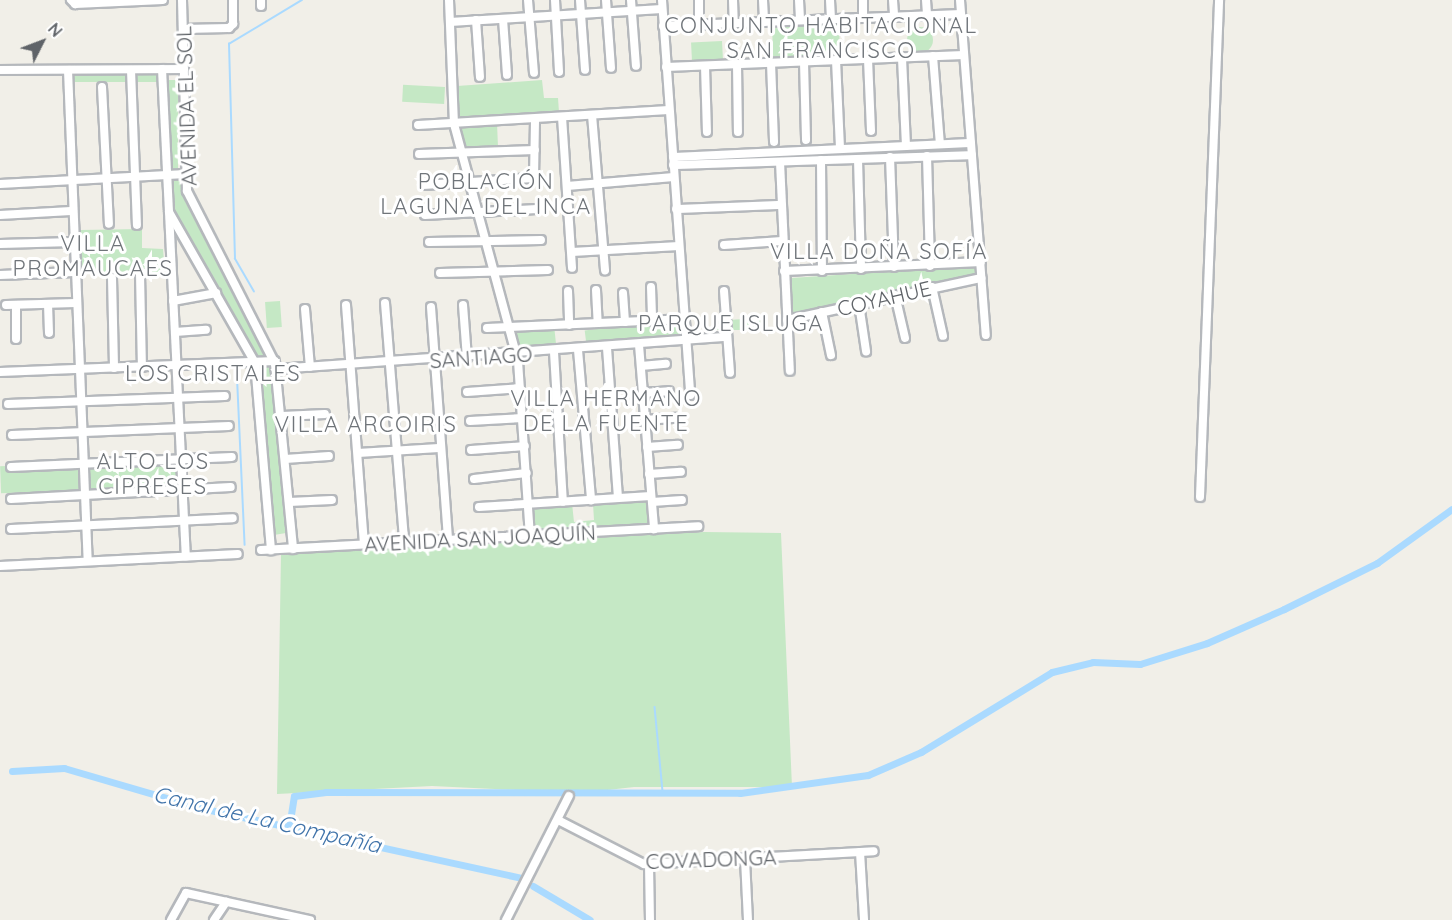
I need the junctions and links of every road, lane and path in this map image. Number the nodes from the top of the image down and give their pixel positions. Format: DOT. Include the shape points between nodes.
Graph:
graph roads {
  1 [pos="71,0"];
  2 [pos="182,0"];
  3 [pos="233,0"];
  4 [pos="449,0"];
  5 [pos="528,0"];
  6 [pos="555,0"];
  7 [pos="580,0"];
  8 [pos="606,0"];
  9 [pos="631,0"];
  10 [pos="699,0"];
  11 [pos="733,0"];
  12 [pos="763,0"];
  13 [pos="799,0"];
  14 [pos="830,0"];
  15 [pos="862,0"];
  16 [pos="893,0"];
  17 [pos="926,0"];
  18 [pos="960,0"];
  19 [pos="1219,0"];
  20 [pos="133,1"];
  21 [pos="162,1"];
  22 [pos="100,2"];
  23 [pos="662,4"];
  24 [pos="632,10"];
  25 [pos="606,12"];
  26 [pos="582,14"];
  27 [pos="961,14"];
  28 [pos="556,15"];
  29 [pos="894,15"];
  30 [pos="927,15"];
  31 [pos="863,17"];
  32 [pos="529,18"];
  33 [pos="831,18"];
  34 [pos="503,19"];
  35 [pos="476,20"];
  36 [pos="800,20"];
  37 [pos="450,22"];
  38 [pos="764,22"];
  39 [pos="734,24"];
  40 [pos="699,25"];
  41 [pos="663,26"];
  42 [pos="183,28"];
  43 [pos="964,54"];
  44 [pos="933,56"];
  45 [pos="902,57"];
  46 [pos="868,59"];
  47 [pos="836,60"];
  48 [pos="804,62"];
  49 [pos="771,63"];
  50 [pos="737,64"];
  51 [pos="636,66"];
  52 [pos="705,66"];
  53 [pos="666,67"];
  54 [pos="611,68"];
  55 [pos="162,69"];
  56 [pos="184,69"];
  57 [pos="0,70"];
  58 [pos="68,70"];
  59 [pos="131,70"];
  60 [pos="585,70"];
  61 [pos="560,72"];
  62 [pos="534,73"];
  63 [pos="507,75"];
  64 [pos="480,77"];
  65 [pos="102,87"];
  66 [pos="669,110"];
  67 [pos="592,115"];
  68 [pos="562,117"];
  69 [pos="535,120"];
  70 [pos="454,124"];
  71 [pos="418,125"];
  72 [pos="871,131"];
  73 [pos="707,132"];
  74 [pos="738,132"];
  75 [pos="806,140"];
  76 [pos="774,142"];
  77 [pos="971,143"];
  78 [pos="940,144"];
  79 [pos="906,146"];
  80 [pos="840,149"];
  81 [pos="535,150"];
  82 [pos="461,153"];
  83 [pos="419,154"];
  84 [pos="972,155"];
  85 [pos="927,156"];
  86 [pos="890,157"];
  87 [pos="858,159"];
  88 [pos="821,160"];
  89 [pos="673,161"];
  90 [pos="780,162"];
  91 [pos="186,174"];
  92 [pos="166,175"];
  93 [pos="674,177"];
  94 [pos="107,178"];
  95 [pos="137,179"];
  96 [pos="70,180"];
  97 [pos="468,180"];
  98 [pos="0,184"];
  99 [pos="596,184"];
  100 [pos="423,185"];
  101 [pos="567,186"];
  102 [pos="780,205"];
  103 [pos="537,209"];
  104 [pos="676,209"];
  105 [pos="71,211"];
  106 [pos="169,212"];
  107 [pos="477,212"];
  108 [pos="425,214"];
  109 [pos="0,215"];
  110 [pos="109,224"];
  111 [pos="137,225"];
  112 [pos="541,240"];
  113 [pos="782,241"];
  114 [pos="73,242"];
  115 [pos="429,242"];
  116 [pos="486,242"];
  117 [pos="0,244"];
  118 [pos="724,245"];
  119 [pos="679,246"];
  120 [pos="604,250"];
  121 [pos="572,252"];
  122 [pos="981,262"];
  123 [pos="930,266"];
  124 [pos="894,267"];
  125 [pos="572,268"];
  126 [pos="861,269"];
  127 [pos="548,270"];
  128 [pos="605,270"];
  129 [pos="783,271"];
  130 [pos="822,271"];
  131 [pos="74,272"];
  132 [pos="495,272"];
  133 [pos="440,273"];
  134 [pos="0,274"];
  135 [pos="140,274"];
  136 [pos="112,278"];
  137 [pos="982,278"];
  138 [pos="651,287"];
  139 [pos="932,287"];
  140 [pos="596,290"];
  141 [pos="568,291"];
  142 [pos="724,291"];
  143 [pos="216,293"];
  144 [pos="623,294"];
  145 [pos="895,296"];
  146 [pos="173,301"];
  147 [pos="76,303"];
  148 [pos="385,303"];
  149 [pos="48,304"];
  150 [pos="859,304"];
  151 [pos="6,305"];
  152 [pos="16,305"];
  153 [pos="346,305"];
  154 [pos="463,305"];
  155 [pos="430,307"];
  156 [pos="305,309"];
  157 [pos="822,312"];
  158 [pos="684,319"];
  159 [pos="652,320"];
  160 [pos="787,320"];
  161 [pos="625,322"];
  162 [pos="598,323"];
  163 [pos="569,325"];
  164 [pos="510,326"];
  165 [pos="487,328"];
  166 [pos="206,330"];
  167 [pos="175,332"];
  168 [pos="49,333"];
  169 [pos="986,335"];
  170 [pos="942,336"];
  171 [pos="727,337"];
  172 [pos="904,338"];
  173 [pos="16,339"];
  174 [pos="686,341"];
  175 [pos="639,345"];
  176 [pos="607,348"];
  177 [pos="578,350"];
  178 [pos="866,351"];
  179 [pos="554,352"];
  180 [pos="517,355"];
  181 [pos="831,356"];
  182 [pos="466,358"];
  183 [pos="434,360"];
  184 [pos="391,362"];
  185 [pos="255,363"];
  186 [pos="666,364"];
  187 [pos="276,365"];
  188 [pos="351,365"];
  189 [pos="177,366"];
  190 [pos="641,366"];
  191 [pos="142,367"];
  192 [pos="310,367"];
  193 [pos="114,368"];
  194 [pos="81,369"];
  195 [pos="790,371"];
  196 [pos="0,372"];
  197 [pos="730,373"];
  198 [pos="520,388"];
  199 [pos="669,391"];
  200 [pos="467,392"];
  201 [pos="643,393"];
  202 [pos="690,395"];
  203 [pos="225,396"];
  204 [pos="178,398"];
  205 [pos="82,401"];
  206 [pos="8,405"];
  207 [pos="325,414"];
  208 [pos="282,416"];
  209 [pos="523,417"];
  210 [pos="676,418"];
  211 [pos="645,420"];
  212 [pos="470,421"];
  213 [pos="229,426"];
  214 [pos="179,428"];
  215 [pos="83,431"];
  216 [pos="12,435"];
  217 [pos="678,445"];
  218 [pos="525,446"];
  219 [pos="647,447"];
  220 [pos="440,448"];
  221 [pos="397,450"];
  222 [pos="471,450"];
  223 [pos="357,453"];
  224 [pos="328,456"];
  225 [pos="232,457"];
  226 [pos="285,459"];
  227 [pos="181,460"];
  228 [pos="84,465"];
  229 [pos="11,467"];
  230 [pos="681,472"];
  231 [pos="527,473"];
  232 [pos="649,474"];
  233 [pos="474,478"];
  234 [pos="231,487"];
  235 [pos="182,489"];
  236 [pos="86,494"];
  237 [pos="618,498"];
  238 [pos="1200,498"];
  239 [pos="11,499"];
  240 [pos="652,499"];
  241 [pos="332,500"];
  242 [pos="591,500"];
  243 [pos="682,500"];
  244 [pos="289,502"];
  245 [pos="563,502"];
  246 [pos="528,504"];
  247 [pos="479,507"];
  248 [pos="233,518"];
  249 [pos="183,520"];
  250 [pos="87,524"];
  251 [pos="698,526"];
  252 [pos="11,529"];
  253 [pos="654,529"];
  254 [pos="530,535"];
  255 [pos="448,540"];
  256 [pos="404,541"];
  257 [pos="364,543"];
  258 [pos="293,549"];
  259 [pos="261,550"];
  260 [pos="271,550"];
  261 [pos="238,554"];
  262 [pos="186,556"];
  263 [pos="88,561"];
  264 [pos="0,566"];
  265 [pos="569,796"];
  266 [pos="558,820"];
  267 [pos="874,851"];
  268 [pos="860,852"];
  269 [pos="745,859"];
  270 [pos="649,864"];
  271 [pos="226,902"];
  272 [pos="287,917"];
  273 [pos="171,920"];
  274 [pos="214,920"];
  275 [pos="310,920"];
  276 [pos="506,920"];
  277 [pos="650,920"];
  278 [pos="748,920"];
  279 [pos="864,920"];
  1 -- 22 [label="street" via="75,4"];
  2 -- 42 [label="street, AVENIDA EL SOL"];
  3 -- 42 [label="street" via="234,24 229,28"];
  4 -- 37 [label="street"];
  5 -- 32 [label="street"];
  6 -- 28 [label="street"];
  7 -- 26 [label="street"];
  8 -- 25 [label="street"];
  9 -- 24 [label="street"];
  10 -- 40 [label="street"];
  11 -- 39 [label="street"];
  12 -- 38 [label="street"];
  13 -- 36 [label="street"];
  14 -- 33 [label="street"];
  15 -- 31 [label="street"];
  16 -- 29 [label="street"];
  17 -- 30 [label="street"];
  18 -- 27 [label="street"];
  19 -- 238 [label="street"];
  20 -- 21 [label="street"];
  20 -- 22 [label="street"];
  23 -- 24 [label="street"];
  23 -- 41 [label="street"];
  24 -- 25 [label="street"];
  24 -- 51 [label="street"];
  25 -- 26 [label="street"];
  25 -- 54 [label="street"];
  26 -- 28 [label="street"];
  26 -- 60 [label="street"];
  27 -- 30 [label="street"];
  27 -- 43 [label="street"];
  28 -- 32 [label="street"];
  28 -- 61 [label="street"];
  29 -- 30 [label="street"];
  29 -- 31 [label="street"];
  31 -- 33 [label="street"];
  32 -- 34 [label="street"];
  32 -- 62 [label="street"];
  33 -- 36 [label="street"];
  34 -- 35 [label="street"];
  34 -- 63 [label="street"];
  35 -- 37 [label="street"];
  35 -- 64 [label="street"];
  36 -- 38 [label="street"];
  37 -- 70 [label="street"];
  38 -- 39 [label="street"];
  39 -- 40 [label="street"];
  40 -- 41 [label="street"];
  41 -- 53 [label="street"];
  42 -- 56 [label="street, AVENIDA EL SOL"];
  43 -- 44 [label="street"];
  43 -- 77 [label="street"];
  44 -- 45 [label="street"];
  44 -- 78 [label="street"];
  45 -- 46 [label="street"];
  45 -- 79 [label="street"];
  46 -- 47 [label="street"];
  46 -- 72 [label="street"];
  47 -- 48 [label="street"];
  47 -- 80 [label="street"];
  48 -- 49 [label="street"];
  48 -- 75 [label="street"];
  49 -- 50 [label="street"];
  49 -- 76 [label="street"];
  50 -- 52 [label="street"];
  50 -- 74 [label="street"];
  52 -- 53 [label="street"];
  52 -- 73 [label="street"];
  53 -- 66 [label="street"];
  55 -- 56 [label="street"];
  55 -- 59 [label="street"];
  55 -- 92 [label="street"];
  56 -- 91 [label="street, AVENIDA EL SOL"];
  57 -- 58 [label="street"];
  58 -- 59 [label="street"];
  58 -- 96 [label="street"];
  59 -- 95 [label="street"];
  65 -- 94 [label="street"];
  66 -- 67 [label="street"];
  66 -- 89 [label="street"];
  67 -- 68 [label="street"];
  67 -- 99 [label="street"];
  68 -- 69 [label="street"];
  68 -- 101 [label="street"];
  69 -- 70 [label="street"];
  69 -- 81 [label="street"];
  70 -- 71 [label="street"];
  70 -- 82 [label="street"];
  77 -- 78 [label="street"];
  77 -- 84 [label="street"];
  78 -- 79 [label="street"];
  79 -- 80 [label="street"];
  80 -- 89 [label="street"];
  81 -- 82 [label="street"];
  81 -- 97 [label="street" via="534,178"];
  82 -- 83 [label="street"];
  82 -- 97 [label="street"];
  84 -- 85 [label="street"];
  84 -- 122 [label="street"];
  85 -- 86 [label="street"];
  85 -- 123 [label="street"];
  86 -- 87 [label="street"];
  86 -- 124 [label="street"];
  87 -- 88 [label="street"];
  87 -- 126 [label="street"];
  88 -- 90 [label="street"];
  88 -- 130 [label="street"];
  89 -- 90 [label="street"];
  89 -- 93 [label="street"];
  90 -- 102 [label="street"];
  91 -- 92 [label="street"];
  91 -- 187 [label="street, AVENIDA EL SOL" via="191,202"];
  92 -- 95 [label="street"];
  92 -- 106 [label="street"];
  93 -- 99 [label="street"];
  93 -- 104 [label="street"];
  94 -- 95 [label="street"];
  94 -- 96 [label="street"];
  94 -- 110 [label="street"];
  95 -- 111 [label="street"];
  96 -- 98 [label="street"];
  96 -- 105 [label="street"];
  97 -- 100 [label="street"];
  97 -- 107 [label="street"];
  99 -- 101 [label="street"];
  99 -- 120 [label="street"];
  101 -- 121 [label="street"];
  102 -- 104 [label="street"];
  102 -- 113 [label="street"];
  103 -- 107 [label="street"];
  104 -- 119 [label="street"];
  105 -- 109 [label="street"];
  105 -- 114 [label="street"];
  106 -- 143 [label="street"];
  106 -- 146 [label="street"];
  107 -- 108 [label="street"];
  107 -- 116 [label="street"];
  112 -- 116 [label="street"];
  113 -- 118 [label="street"];
  113 -- 129 [label="street"];
  114 -- 117 [label="street"];
  114 -- 131 [label="street"];
  115 -- 116 [label="street"];
  116 -- 132 [label="street"];
  119 -- 120 [label="street"];
  119 -- 158 [label="street"];
  120 -- 121 [label="street"];
  120 -- 128 [label="street"];
  121 -- 125 [label="street"];
  122 -- 123 [label="street"];
  122 -- 137 [label="street"];
  123 -- 124 [label="street"];
  124 -- 126 [label="street"];
  126 -- 130 [label="street"];
  127 -- 132 [label="street"];
  129 -- 130 [label="street"];
  129 -- 160 [label="street"];
  131 -- 134 [label="street"];
  131 -- 147 [label="street"];
  132 -- 133 [label="street"];
  132 -- 164 [label="street"];
  135 -- 191 [label="street"];
  136 -- 193 [label="street"];
  137 -- 139 [label="street, COYAHUE"];
  137 -- 169 [label="street"];
  138 -- 159 [label="street"];
  139 -- 145 [label="street, COYAHUE"];
  139 -- 170 [label="street"];
  140 -- 162 [label="street"];
  141 -- 163 [label="street"];
  142 -- 171 [label="street"];
  143 -- 146 [label="street"];
  143 -- 185 [label="street"];
  144 -- 161 [label="street"];
  145 -- 150 [label="street, COYAHUE"];
  145 -- 172 [label="street"];
  146 -- 167 [label="street"];
  147 -- 149 [label="street"];
  147 -- 194 [label="street"];
  148 -- 184 [label="street"];
  149 -- 152 [label="street"];
  149 -- 168 [label="street"];
  150 -- 157 [label="street, COYAHUE"];
  150 -- 178 [label="street"];
  151 -- 152 [label="street"];
  152 -- 173 [label="street"];
  153 -- 188 [label="street"];
  154 -- 182 [label="street"];
  155 -- 183 [label="street"];
  156 -- 192 [label="street"];
  157 -- 160 [label="street, COYAHUE"];
  157 -- 181 [label="street"];
  158 -- 159 [label="street"];
  158 -- 174 [label="street"];
  159 -- 161 [label="street"];
  160 -- 195 [label="street"];
  161 -- 162 [label="street"];
  162 -- 163 [label="street"];
  163 -- 164 [label="street"];
  164 -- 165 [label="street"];
  164 -- 180 [label="street"];
  166 -- 167 [label="street"];
  167 -- 189 [label="street"];
  171 -- 174 [label="street, SANTIAGO"];
  171 -- 197 [label="street"];
  174 -- 175 [label="street, SANTIAGO"];
  174 -- 202 [label="street"];
  175 -- 176 [label="street, SANTIAGO"];
  175 -- 190 [label="street"];
  176 -- 177 [label="street, SANTIAGO"];
  176 -- 237 [label="street"];
  177 -- 179 [label="street, SANTIAGO"];
  177 -- 242 [label="street"];
  179 -- 180 [label="street, SANTIAGO"];
  179 -- 245 [label="street"];
  180 -- 182 [label="street, SANTIAGO"];
  180 -- 198 [label="street"];
  182 -- 183 [label="street, SANTIAGO"];
  183 -- 184 [label="street, SANTIAGO"];
  183 -- 220 [label="street"];
  184 -- 188 [label="street, SANTIAGO"];
  184 -- 221 [label="street"];
  185 -- 187 [label="street, SANTIAGO"];
  185 -- 189 [label="street, SANTIAGO"];
  185 -- 260 [label="street"];
  186 -- 190 [label="street"];
  187 -- 192 [label="street, SANTIAGO"];
  187 -- 208 [label="street, AVENIDA EL SOL"];
  188 -- 192 [label="street, SANTIAGO"];
  188 -- 223 [label="street"];
  189 -- 191 [label="street, SANTIAGO"];
  189 -- 204 [label="street"];
  190 -- 201 [label="street"];
  191 -- 193 [label="street, SANTIAGO"];
  193 -- 194 [label="street, SANTIAGO"];
  194 -- 196 [label="street, SANTIAGO"];
  194 -- 205 [label="street"];
  198 -- 200 [label="street"];
  198 -- 209 [label="street"];
  199 -- 201 [label="street"];
  201 -- 211 [label="street"];
  203 -- 204 [label="street"];
  204 -- 205 [label="street"];
  204 -- 214 [label="street"];
  205 -- 206 [label="street"];
  205 -- 215 [label="street"];
  207 -- 208 [label="street"];
  208 -- 226 [label="street, AVENIDA EL SOL"];
  209 -- 212 [label="street"];
  209 -- 218 [label="street"];
  210 -- 211 [label="street"];
  211 -- 219 [label="street"];
  213 -- 214 [label="street"];
  214 -- 215 [label="street"];
  214 -- 227 [label="street"];
  215 -- 216 [label="street"];
  215 -- 228 [label="street"];
  217 -- 219 [label="street"];
  218 -- 222 [label="street"];
  218 -- 231 [label="street"];
  219 -- 232 [label="street"];
  220 -- 221 [label="street"];
  220 -- 255 [label="street"];
  221 -- 223 [label="street"];
  221 -- 256 [label="street"];
  223 -- 257 [label="street"];
  224 -- 226 [label="street"];
  225 -- 227 [label="street"];
  226 -- 244 [label="street, AVENIDA EL SOL"];
  227 -- 228 [label="street"];
  227 -- 235 [label="street"];
  228 -- 229 [label="street"];
  228 -- 236 [label="street"];
  230 -- 232 [label="street"];
  231 -- 233 [label="street"];
  231 -- 246 [label="street"];
  232 -- 240 [label="street"];
  234 -- 235 [label="street"];
  235 -- 236 [label="street"];
  235 -- 249 [label="street"];
  236 -- 239 [label="street"];
  236 -- 250 [label="street"];
  237 -- 240 [label="street"];
  237 -- 242 [label="street"];
  240 -- 243 [label="street"];
  240 -- 253 [label="street"];
  241 -- 244 [label="street"];
  242 -- 245 [label="street"];
  244 -- 258 [label="street, AVENIDA EL SOL"];
  245 -- 246 [label="street"];
  246 -- 247 [label="street"];
  246 -- 254 [label="street"];
  248 -- 249 [label="street"];
  249 -- 250 [label="street"];
  249 -- 262 [label="street"];
  250 -- 252 [label="street"];
  250 -- 263 [label="street"];
  251 -- 253 [label="street, AVENIDA SAN JOAQUÍN"];
  253 -- 254 [label="street, AVENIDA SAN JOAQUÍN"];
  254 -- 255 [label="street, AVENIDA SAN JOAQUÍN"];
  255 -- 256 [label="street, AVENIDA SAN JOAQUÍN"];
  256 -- 257 [label="street, AVENIDA SAN JOAQUÍN"];
  257 -- 258 [label="street, AVENIDA SAN JOAQUÍN"];
  258 -- 260 [label="street, AVENIDA SAN JOAQUÍN"];
  259 -- 260 [label="street, AVENIDA SAN JOAQUÍN"];
  261 -- 262 [label="street"];
  262 -- 263 [label="street"];
  263 -- 264 [label="street"];
  265 -- 266 [label="street"];
  266 -- 270 [label="street, COVADONGA"];
  266 -- 276 [label="street"];
  267 -- 268 [label="street, COVADONGA"];
  268 -- 269 [label="street, COVADONGA"];
  268 -- 279 [label="street"];
  269 -- 270 [label="street, COVADONGA"];
  269 -- 278 [label="street"];
  270 -- 277 [label="street"];
  271 -- 272 [label="street"];
  271 -- 273 [label="street" via="186,893"];
  271 -- 274 [label="street"];
  272 -- 275 [label="street"];
}
